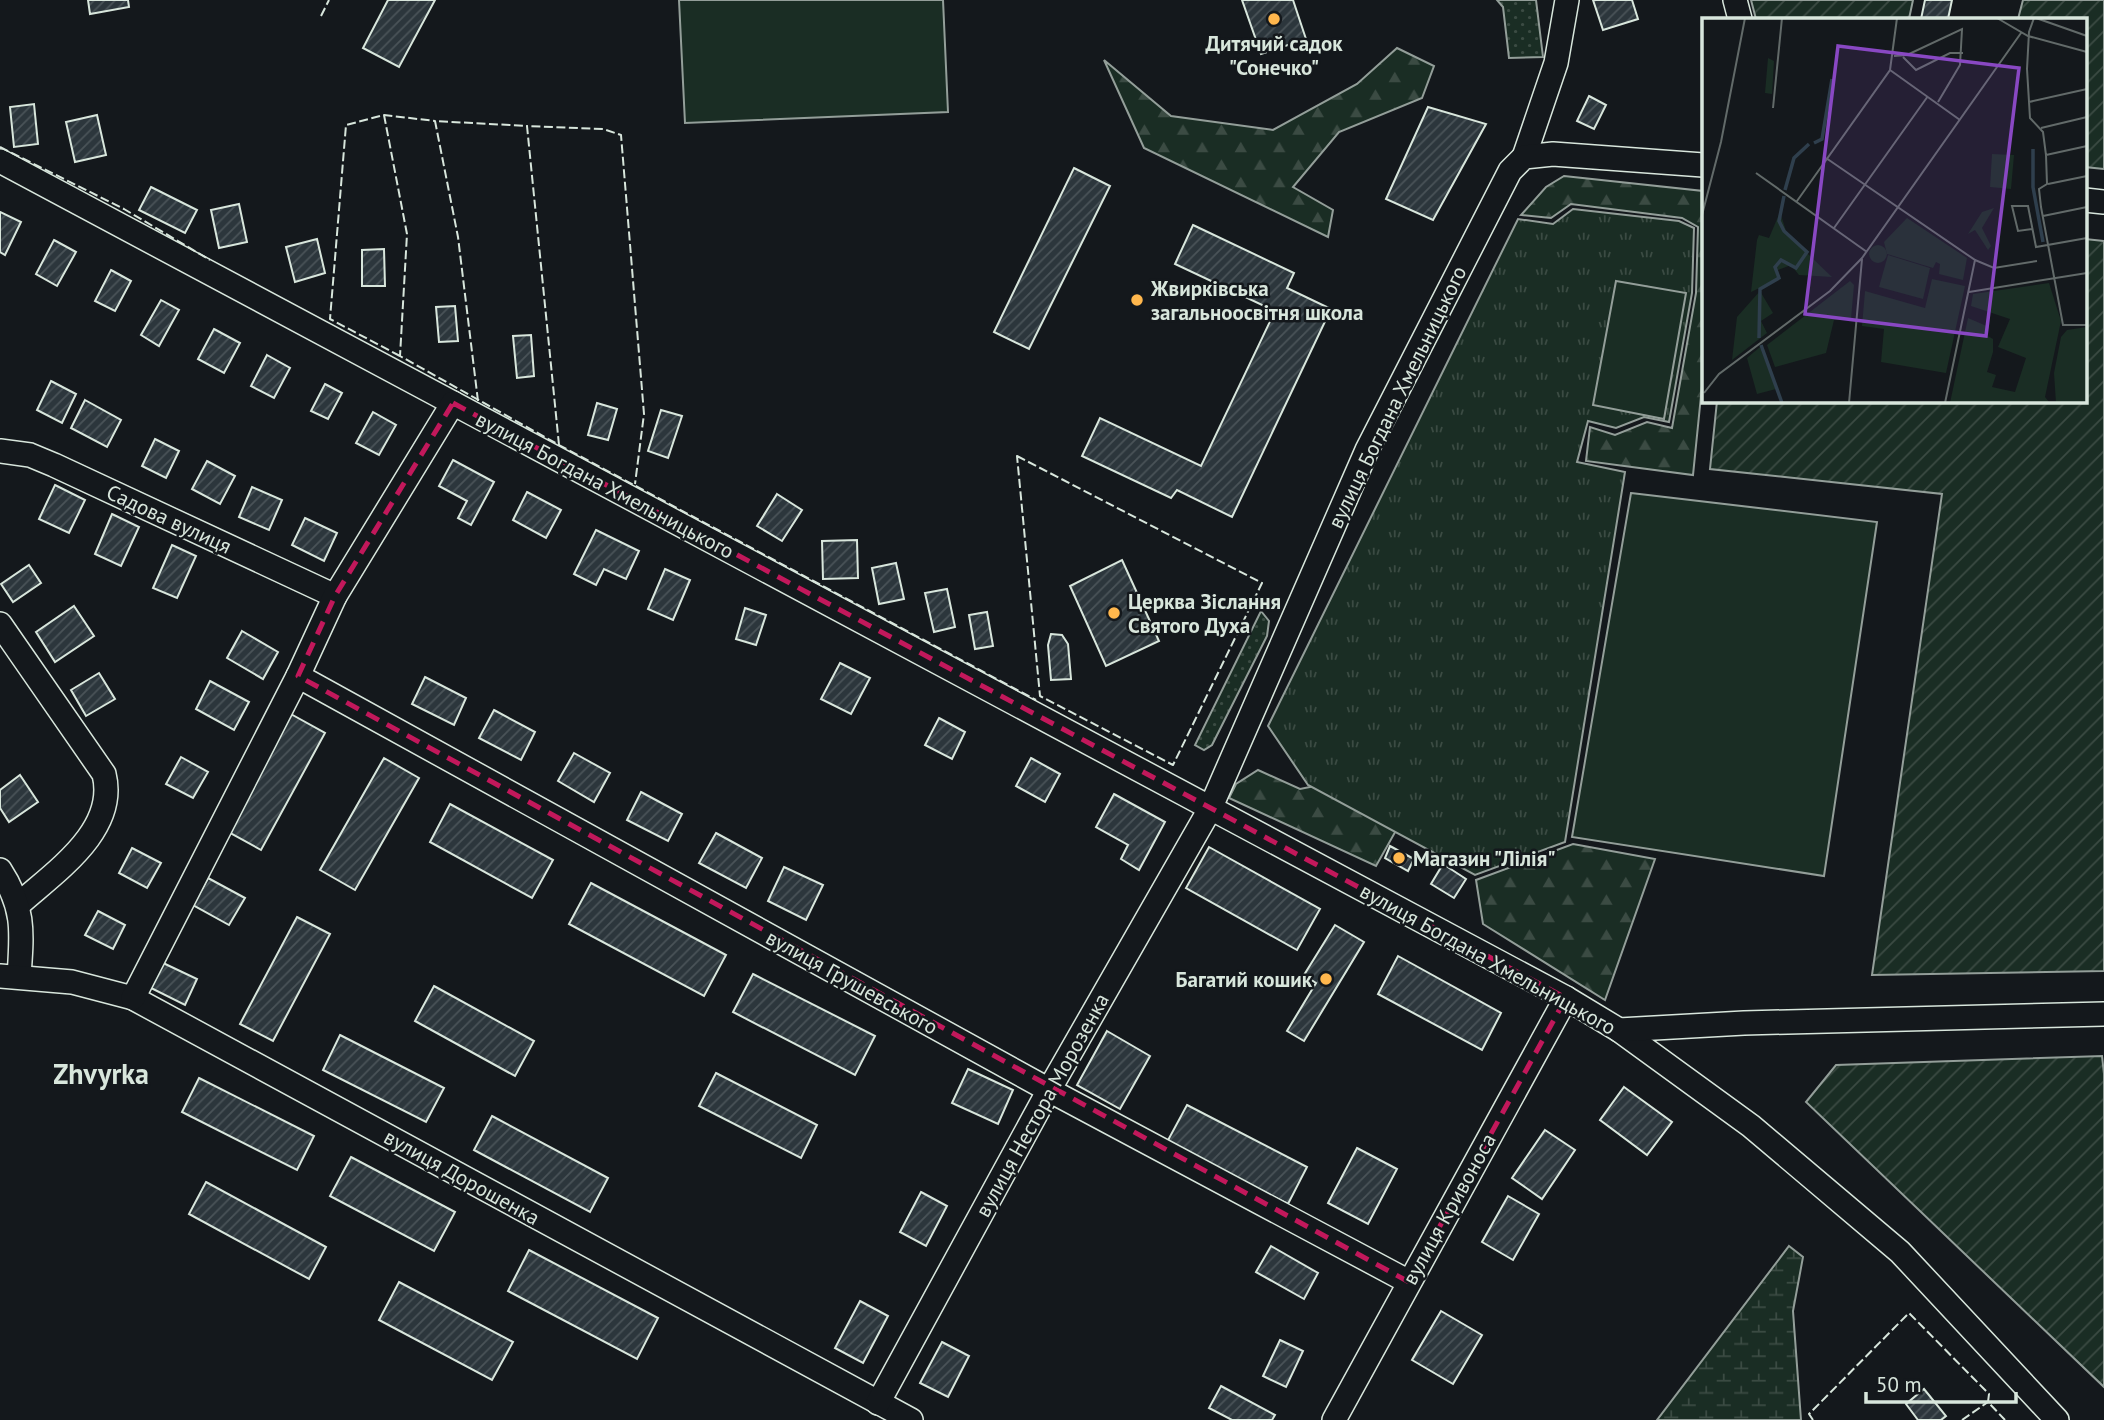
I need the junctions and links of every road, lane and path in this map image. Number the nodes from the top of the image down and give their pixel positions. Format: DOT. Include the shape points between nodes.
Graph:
graph roads {
  1 [pos="1567,0"];
  2 [pos="1735,0"];
  3 [pos="1740,18"];
  4 [pos="1524,157"];
  5 [pos="0,161"];
  6 [pos="1702,165"];
  7 [pos="2086,200"];
  8 [pos="2104,202"];
  9 [pos="453,403"];
  10 [pos="0,451"];
  11 [pos="335,596"];
  12 [pos="0,624"];
  13 [pos="298,676"];
  14 [pos="1210,809"];
  15 [pos="0,870"];
  16 [pos="19,904"];
  17 [pos="10,976"];
  18 [pos="133,998"];
  19 [pos="1566,998"];
  20 [pos="2104,1014"];
  21 [pos="1619,1030"];
  22 [pos="1049,1090"];
  23 [pos="1409,1282"];
  24 [pos="878,1403"];
  25 [pos="911,1420"];
  26 [pos="1334,1420"];
  27 [pos="2057,1420"];
  1 -- 4 [label="street, вулиця Богдана Хмельницького" via="1556,63"];
  2 -- 3 [label="street"];
  4 -- 6 [label="street" via="1553,154"];
  4 -- 14 [label="street, вулиця Богдана Хмельницького" via="1497,194 1367,450"];
  5 -- 9 [label="street, вулиця Богдана Хмельницького"];
  7 -- 8 [label="street"];
  9 -- 11 [label="street"];
  9 -- 14 [label="street, вулиця Богдана Хмельницького"];
  10 -- 11 [label="street, Садова вулиця" via="30,455 54,465"];
  11 -- 13 [label="street"];
  12 -- 16 [label="street" via="104,774 108,791 106,807 88,839"];
  13 -- 18 [label="street"];
  13 -- 22 [label="street, вулиця Грушевського"];
  14 -- 19 [label="street, вулиця Богдана Хмельницького"];
  14 -- 22 [label="street, вулиця Нестора Морозенка"];
  15 -- 16 [label="street"];
  16 -- 17 [label="street" via="23,928"];
  17 -- 18 [label="street, вулиця Дорошенка" via="72,982"];
  18 -- 24 [label="street, вулиця Дорошенка"];
  19 -- 21 [label="street, вулиця Богдана Хмельницького"];
  19 -- 23 [label="street, вулиця Кривоноса"];
  20 -- 21 [label="street"];
  21 -- 27 [label="street, вулиця Богдана Хмельницького" via="1751,1126 1900,1252"];
  22 -- 23 [label="street, вулиця Грушевського"];
  22 -- 24 [label="street, вулиця Нестора Морозенка"];
  23 -- 26 [label="street, вулиця Кривоноса"];
  24 -- 25 [label="street, вулиця Дорошенка"];
}
